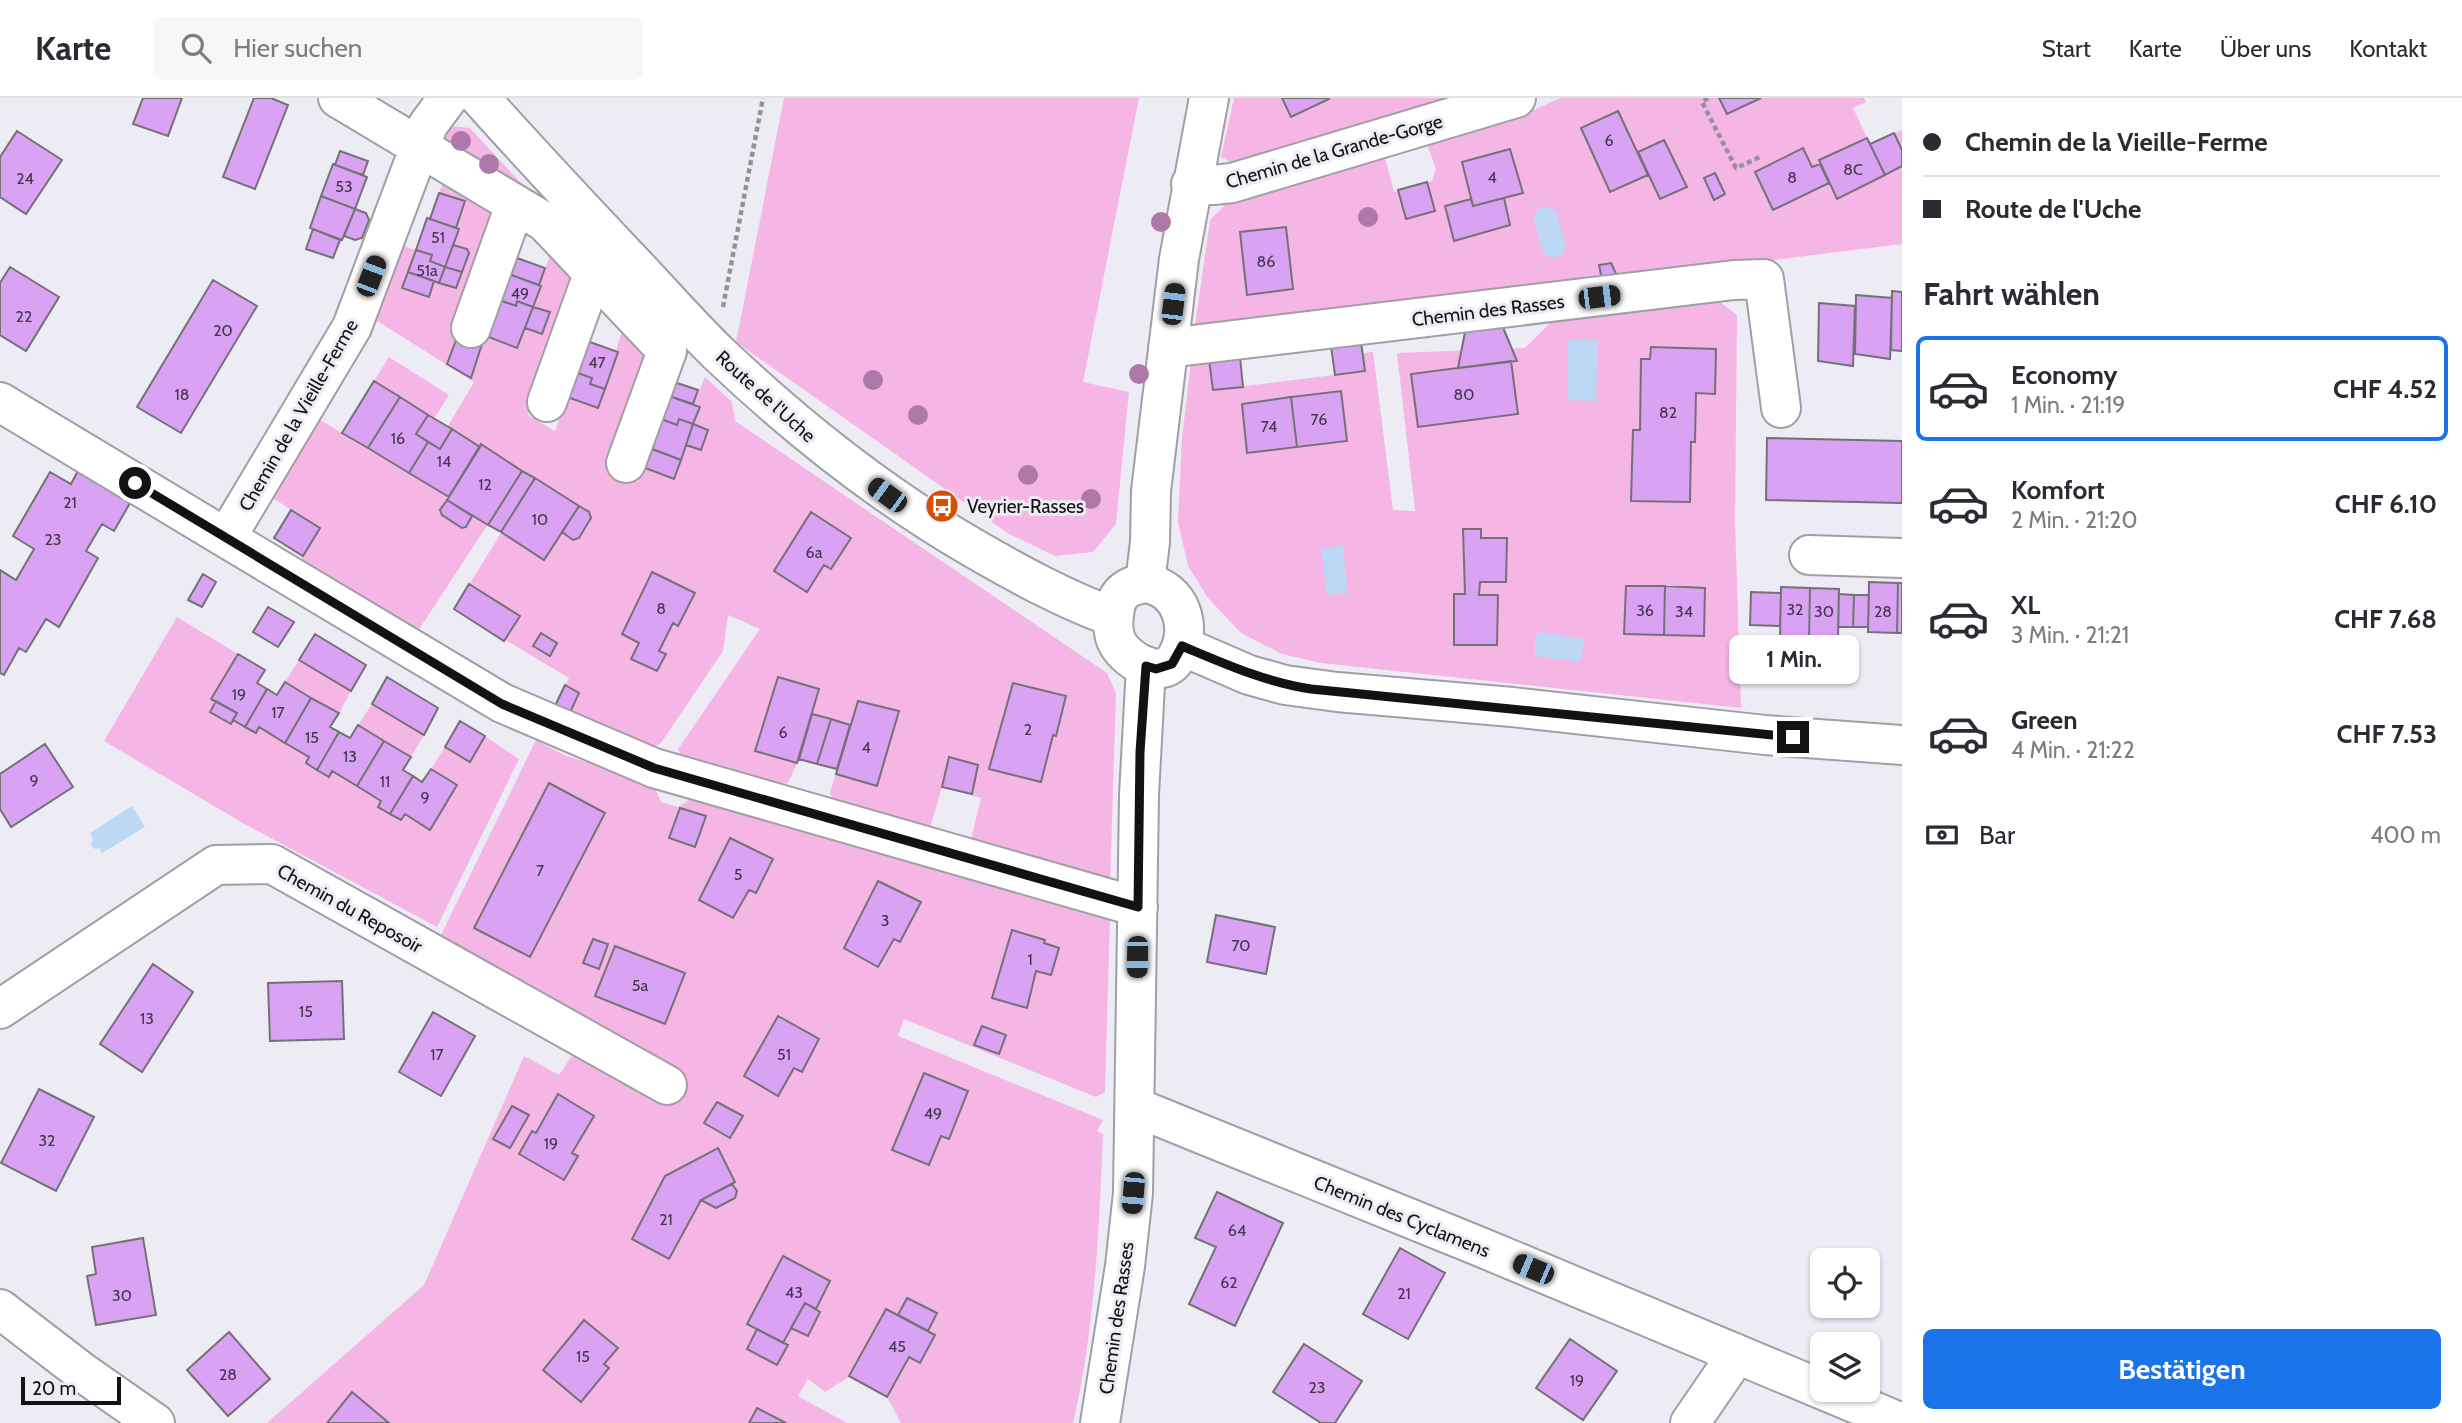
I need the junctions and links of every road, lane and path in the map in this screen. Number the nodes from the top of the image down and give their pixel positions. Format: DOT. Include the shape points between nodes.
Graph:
graph roads {
  1 [pos="338,98"];
  2 [pos="448,98"];
  3 [pos="480,98"];
  4 [pos="763,98"];
  5 [pos="1209,98"];
  6 [pos="1516,98"];
  7 [pos="1708,98"];
  8 [pos="419,148"];
  9 [pos="1762,156"];
  10 [pos="1191,184"];
  11 [pos="515,205"];
  12 [pos="593,274"];
  13 [pos="471,328"];
  14 [pos="1168,348"];
  15 [pos="718,352"];
  16 [pos="0,402"];
  17 [pos="547,402"];
  18 [pos="1781,408"];
  19 [pos="626,463"];
  20 [pos="226,538"];
  21 [pos="1809,555"];
  22 [pos="1902,558"];
  23 [pos="1145,583"];
  24 [pos="1113,617"];
  25 [pos="1182,646"];
  26 [pos="1146,666"];
  27 [pos="1902,745"];
  28 [pos="1138,907"];
  29 [pos="0,1009"];
  30 [pos="667,1086"];
  31 [pos="1135,1107"];
  32 [pos="0,1309"];
  33 [pos="1735,1353"];
  34 [pos="155,1423"];
  35 [pos="1100,1423"];
  36 [pos="1690,1423"];
  37 [pos="1902,1423"];
  1 -- 8 [label="street"];
  2 -- 8 [label="street, Chemin de la Vieille-Ferme" via="428,125"];
  3 -- 15 [label="street, Route de l'Uche"];
  4 -- 15 [label="path" via="725,292"];
  5 -- 10 [label="street"];
  6 -- 10 [label="street, Chemin de la Grande-Gorge" via="1232,183"];
  7 -- 9 [label="path" via="1702,102 1736,168"];
  8 -- 11 [label="street"];
  8 -- 20 [label="street, Chemin de la Vieille-Ferme" via="352,327"];
  10 -- 14 [label="street"];
  11 -- 12 [label="street" via="545,222"];
  11 -- 13 [label="street"];
  12 -- 17 [label="street"];
  12 -- 19 [label="street" via="667,351"];
  14 -- 18 [label="street, Chemin des Rasses" via="1764,279"];
  14 -- 23 [label="street"];
  15 -- 24 [label="street, Route de l'Uche" via="803,430 887,495 1038,585"];
  16 -- 20 [label="street"];
  20 -- 28 [label="street" via="502,704 654,768"];
  21 -- 22 [label="street"];
  23 -- 24 [label="street" via="1125,589"];
  23 -- 25 [label="street" via="1165,591 1181,609"];
  24 -- 26 [label="street" via="1117,643"];
  25 -- 26 [label="street" via="1172,664 1156,669"];
  25 -- 27 [label="street" via="1285,685"];
  26 -- 28 [label="street, Chemin des Rasses"];
  28 -- 31 [label="street, Chemin des Rasses"];
  29 -- 30 [label="street, Chemin du Reposoir" via="216,865 272,864"];
  31 -- 33 [label="street, Chemin des Cyclamens"];
  31 -- 35 [label="street, Chemin des Rasses" via="1125,1266"];
  32 -- 34 [label="street"];
  33 -- 36 [label="street"];
  33 -- 37 [label="street, Chemin des Cyclamens"];
}
